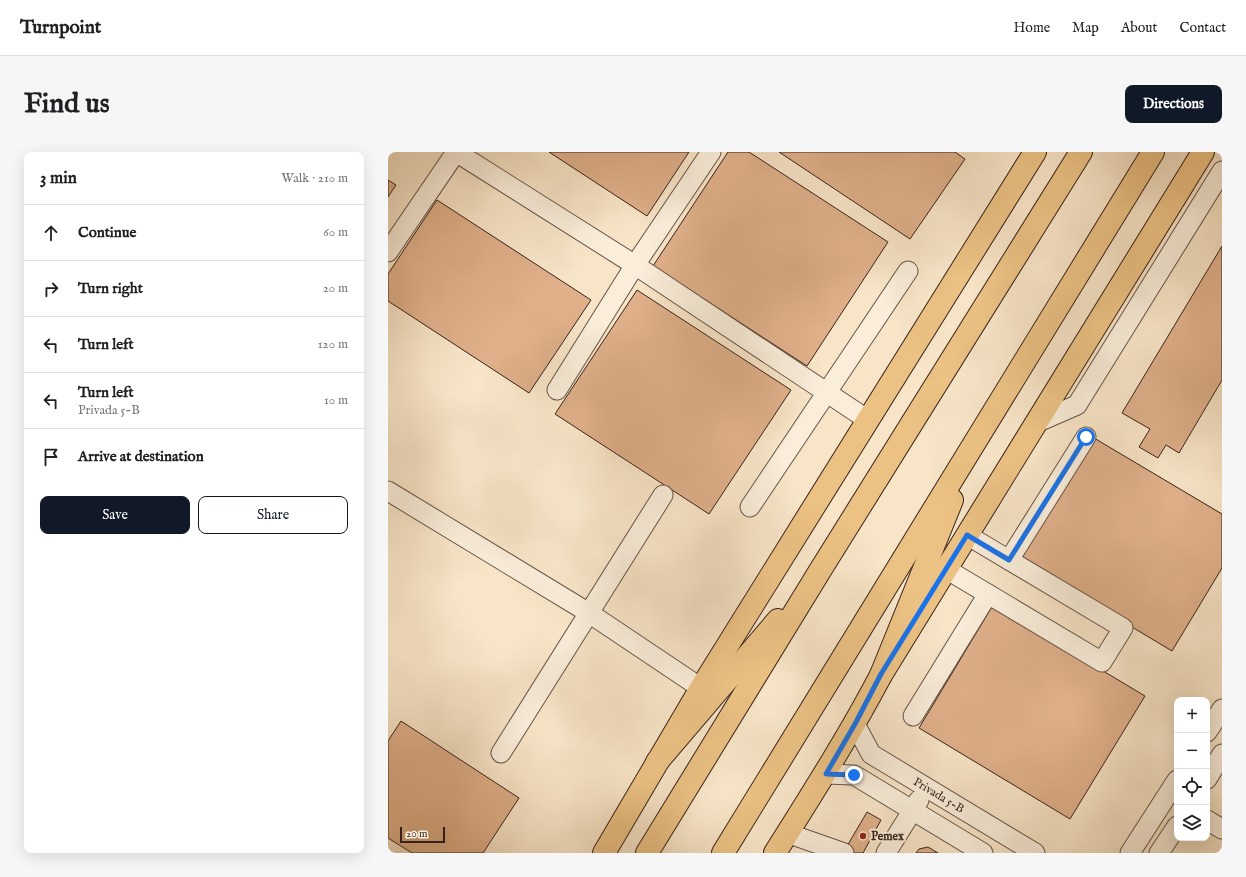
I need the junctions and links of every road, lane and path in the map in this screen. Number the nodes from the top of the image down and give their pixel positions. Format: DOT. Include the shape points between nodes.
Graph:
graph roads {
  1 [pos="456,152"];
  2 [pos="711,152"];
  3 [pos="1035,152"];
  4 [pos="1067,152"];
  5 [pos="1081,152"];
  6 [pos="1153,152"];
  7 [pos="1203,152"];
  8 [pos="1222,170"];
  9 [pos="1053,198"];
  10 [pos="388,252"];
  11 [pos="635,265"];
  12 [pos="908,271"];
  13 [pos="557,390"];
  14 [pos="826,392"];
  15 [pos="868,420"];
  16 [pos="1038,422"];
  17 [pos="979,434"];
  18 [pos="1086,437"];
  19 [pos="388,491"];
  20 [pos="663,495"];
  21 [pos="750,507"];
  22 [pos="967,535"];
  23 [pos="1009,560"];
  24 [pos="822,569"];
  25 [pos="946,569"];
  26 [pos="988,594"];
  27 [pos="589,613"];
  28 [pos="881,674"];
  29 [pos="701,688"];
  30 [pos="1222,708"];
  31 [pos="913,716"];
  32 [pos="855,724"];
  33 [pos="1210,727"];
  34 [pos="501,753"];
  35 [pos="1222,754"];
  36 [pos="657,762"];
  37 [pos="826,774"];
  38 [pos="1210,774"];
  39 [pos="1174,785"];
  40 [pos="927,788"];
  41 [pos="913,810"];
  42 [pos="1210,822"];
  43 [pos="1222,829"];
  44 [pos="1174,830"];
  45 [pos="787,833"];
  46 [pos="604,853"];
  47 [pos="647,853"];
  48 [pos="723,853"];
  49 [pos="775,853"];
  50 [pos="844,853"];
  51 [pos="886,853"];
  52 [pos="983,853"];
  53 [pos="1035,853"];
  54 [pos="1130,853"];
  55 [pos="1159,853"];
  1 -- 10 [label="street"];
  1 -- 11 [label="street"];
  2 -- 11 [label="street"];
  3 -- 15 [label="main road"];
  4 -- 9 [label="main road"];
  5 -- 9 [label="main road"];
  6 -- 17 [label="main road"];
  7 -- 16 [label="main road"];
  8 -- 16 [label="street" via="1077,405"];
  9 -- 24 [label="main road"];
  11 -- 13 [label="street"];
  11 -- 14 [label="street"];
  12 -- 14 [label="street"];
  14 -- 15 [label="street"];
  14 -- 21 [label="street"];
  15 -- 29 [label="main road"];
  16 -- 22 [label="main road"];
  17 -- 28 [label="main road"];
  17 -- 48 [label="main road"];
  18 -- 23 [label="street"];
  19 -- 27 [label="street"];
  20 -- 27 [label="street"];
  22 -- 23 [label="street"];
  22 -- 25 [label="main road"];
  23 -- 26 [label="street" via="1123,628 1102,662"];
  24 -- 36 [label="main road"];
  24 -- 47 [label="main road"];
  25 -- 26 [label="street"];
  25 -- 28 [label="main road"];
  26 -- 31 [label="street"];
  27 -- 29 [label="street"];
  27 -- 34 [label="street"];
  28 -- 32 [label="main road"];
  29 -- 36 [label="main road"];
  30 -- 33 [label="street"];
  32 -- 37 [label="main road"];
  32 -- 40 [label="street, Privada 5-B" via="871,754"];
  35 -- 38 [label="street"];
  36 -- 46 [label="main road"];
  37 -- 41 [label="street" via="854,775"];
  37 -- 45 [label="main road"];
  39 -- 54 [label="street"];
  40 -- 41 [label="street"];
  40 -- 53 [label="street, Privada 5-B"];
  41 -- 51 [label="street"];
  41 -- 52 [label="street"];
  42 -- 43 [label="street"];
  44 -- 55 [label="street"];
  45 -- 49 [label="main road"];
  45 -- 50 [label="street"];
}
